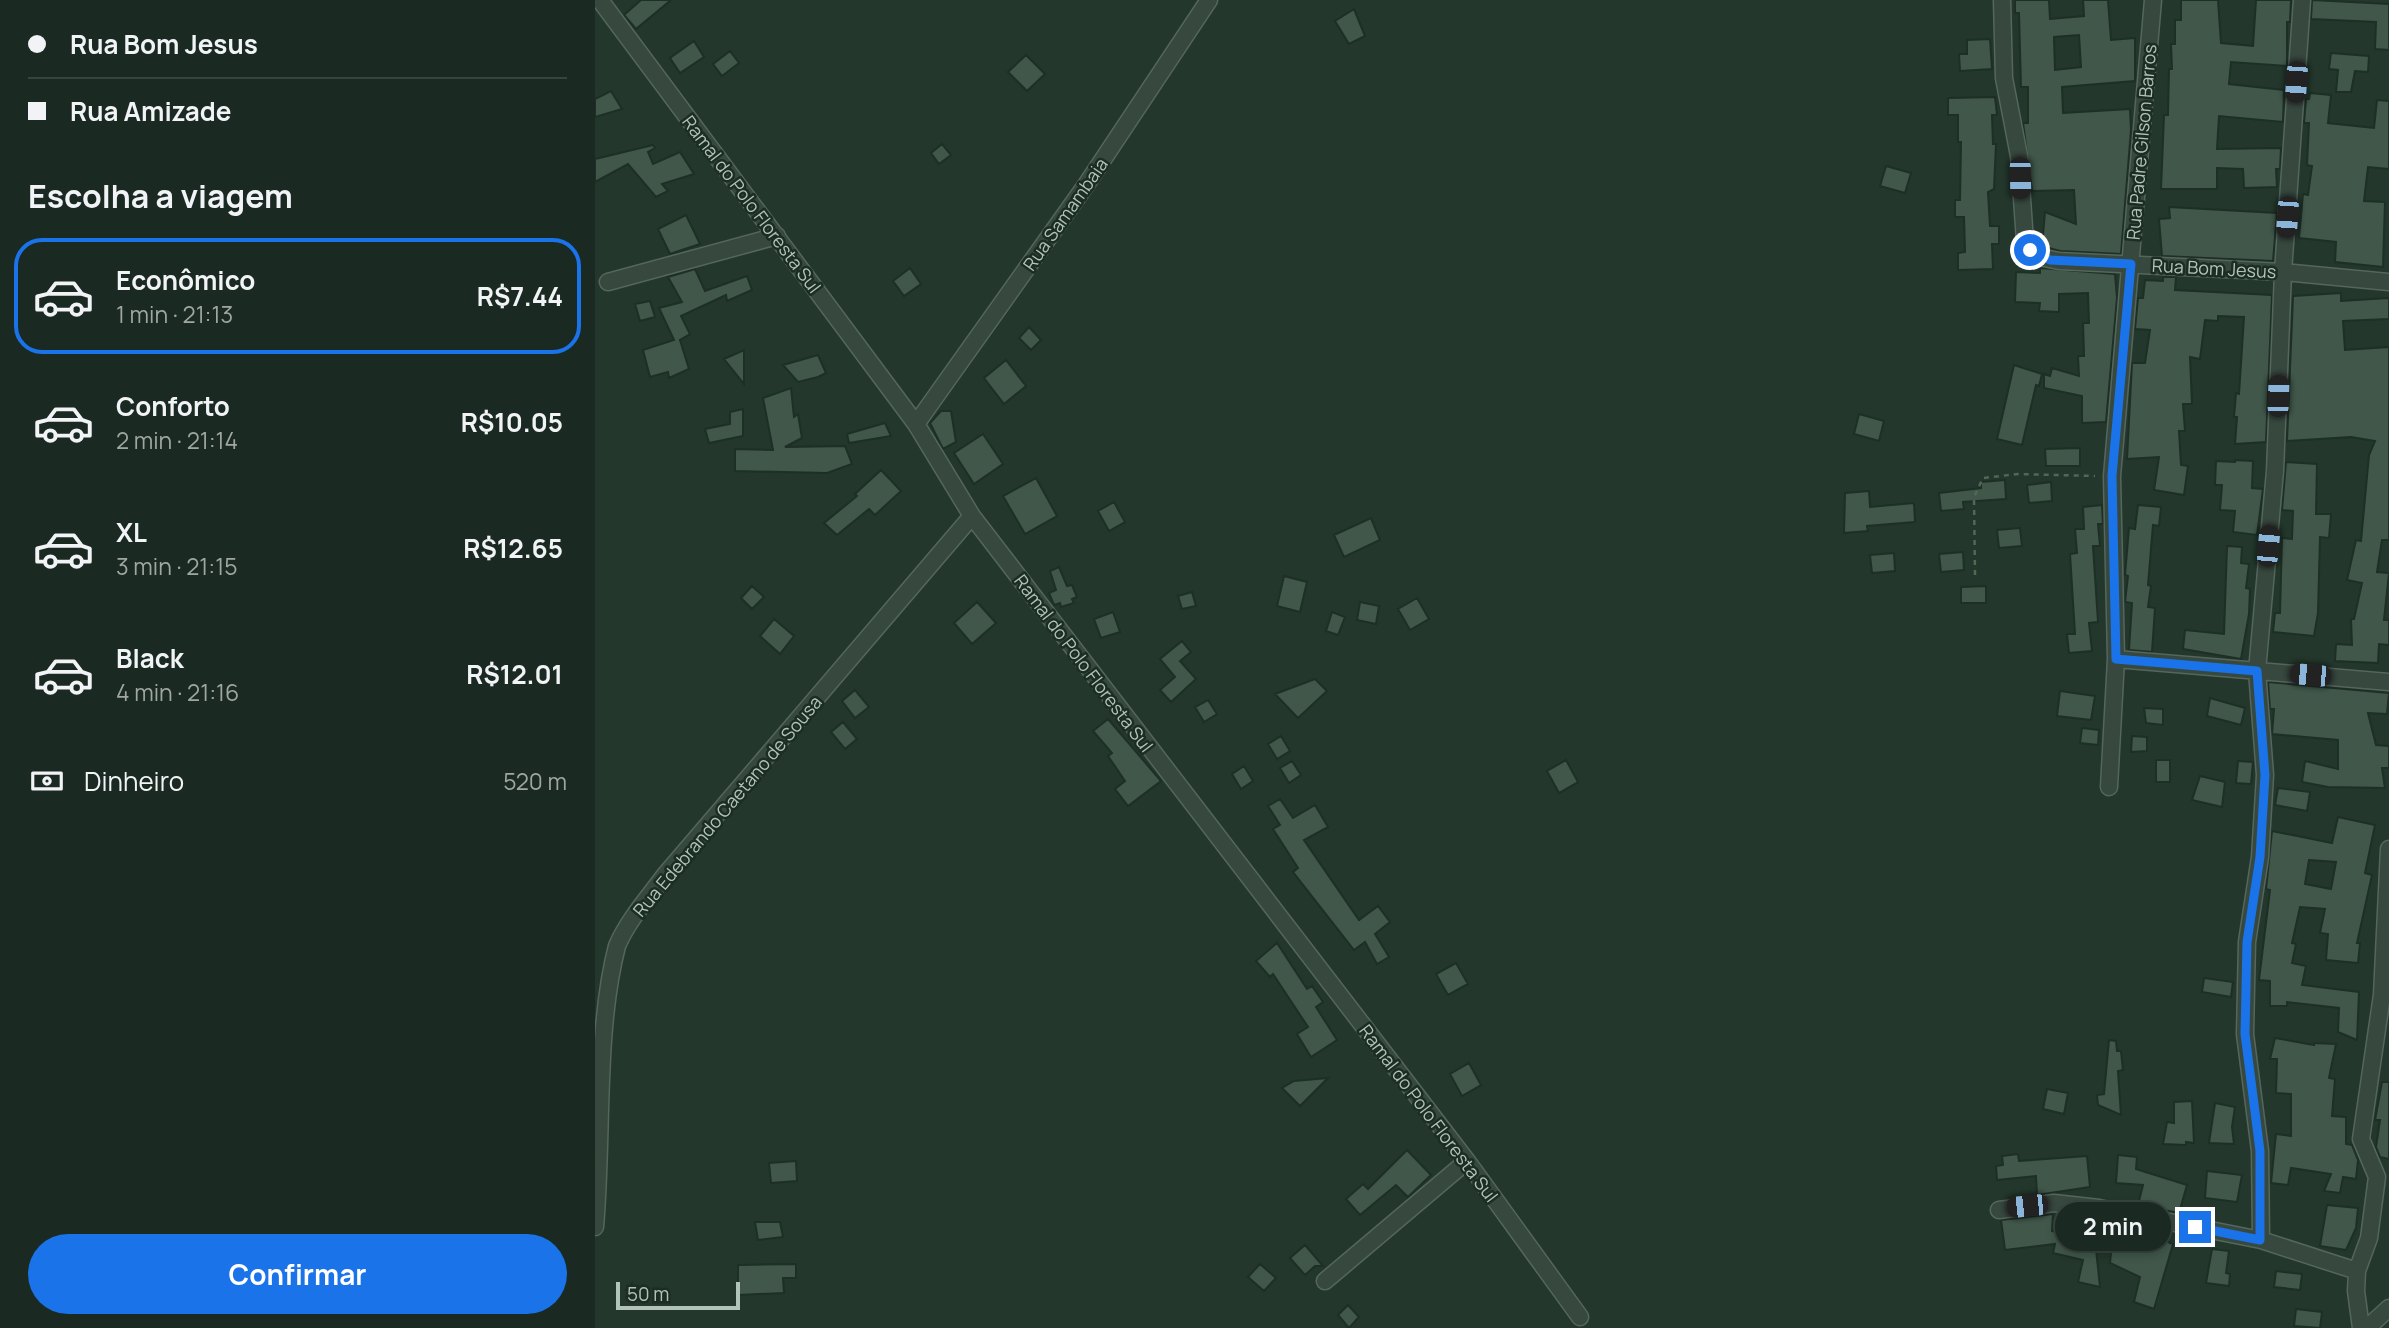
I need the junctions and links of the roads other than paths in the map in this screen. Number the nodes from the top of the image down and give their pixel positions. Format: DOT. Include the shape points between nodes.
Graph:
graph roads {
  1 [pos="600,0"];
  2 [pos="1209,0"];
  3 [pos="2002,0"];
  4 [pos="2153,0"];
  5 [pos="2302,0"];
  6 [pos="777,236"];
  7 [pos="2131,264"];
  8 [pos="2283,272"];
  9 [pos="608,282"];
  10 [pos="2389,282"];
  11 [pos="916,424"];
  12 [pos="972,516"];
  13 [pos="2116,659"];
  14 [pos="2257,671"];
  15 [pos="2389,682"];
  16 [pos="2109,786"];
  17 [pos="2389,849"];
  18 [pos="1467,1161"];
  19 [pos="1999,1210"];
  20 [pos="595,1227"];
  21 [pos="2260,1240"];
  22 [pos="2357,1271"];
  23 [pos="1325,1281"];
  24 [pos="2389,1308"];
  25 [pos="1580,1317"];
  26 [pos="2361,1328"];
  27 [pos="2367,1328"];
  1 -- 6 [label="street, Ramal do Polo Floresta Sul"];
  2 -- 11 [label="street, Rua Samambaia" via="1086,185"];
  3 -- 7 [label="street, Rua Bom Jesus" via="2004,78 2019,156 2023,229 2030,250 2059,261"];
  4 -- 7 [label="street, Rua Padre Gilson Barros"];
  5 -- 8 [label="street"];
  6 -- 9 [label="street"];
  6 -- 11 [label="street, Ramal do Polo Floresta Sul"];
  7 -- 8 [label="street, Rua Bom Jesus"];
  7 -- 13 [label="street, Rua Padre Gilson Barros" via="2112,476"];
  8 -- 10 [label="street, Rua Bom Jesus"];
  8 -- 14 [label="street" via="2275,471"];
  11 -- 12 [label="street, Ramal do Polo Floresta Sul"];
  12 -- 18 [label="street, Ramal do Polo Floresta Sul"];
  12 -- 20 [label="street, Rua Edebrando Caetano de Sousa" via="665,875 625,930 599,1017"];
  13 -- 14 [label="street"];
  13 -- 16 [label="street, Rua Padre Gilson Barros"];
  14 -- 15 [label="street"];
  14 -- 21 [label="street" via="2265,775 2260,857 2247,942 2245,1034 2260,1151"];
  17 -- 22 [label="street" via="2382,995 2361,1139 2377,1177 2369,1238"];
  18 -- 23 [label="street"];
  18 -- 25 [label="street, Ramal do Polo Floresta Sul"];
  19 -- 21 [label="street" via="2054,1203"];
  21 -- 22 [label="street"];
  22 -- 26 [label="street"];
  24 -- 27 [label="street"];
}
